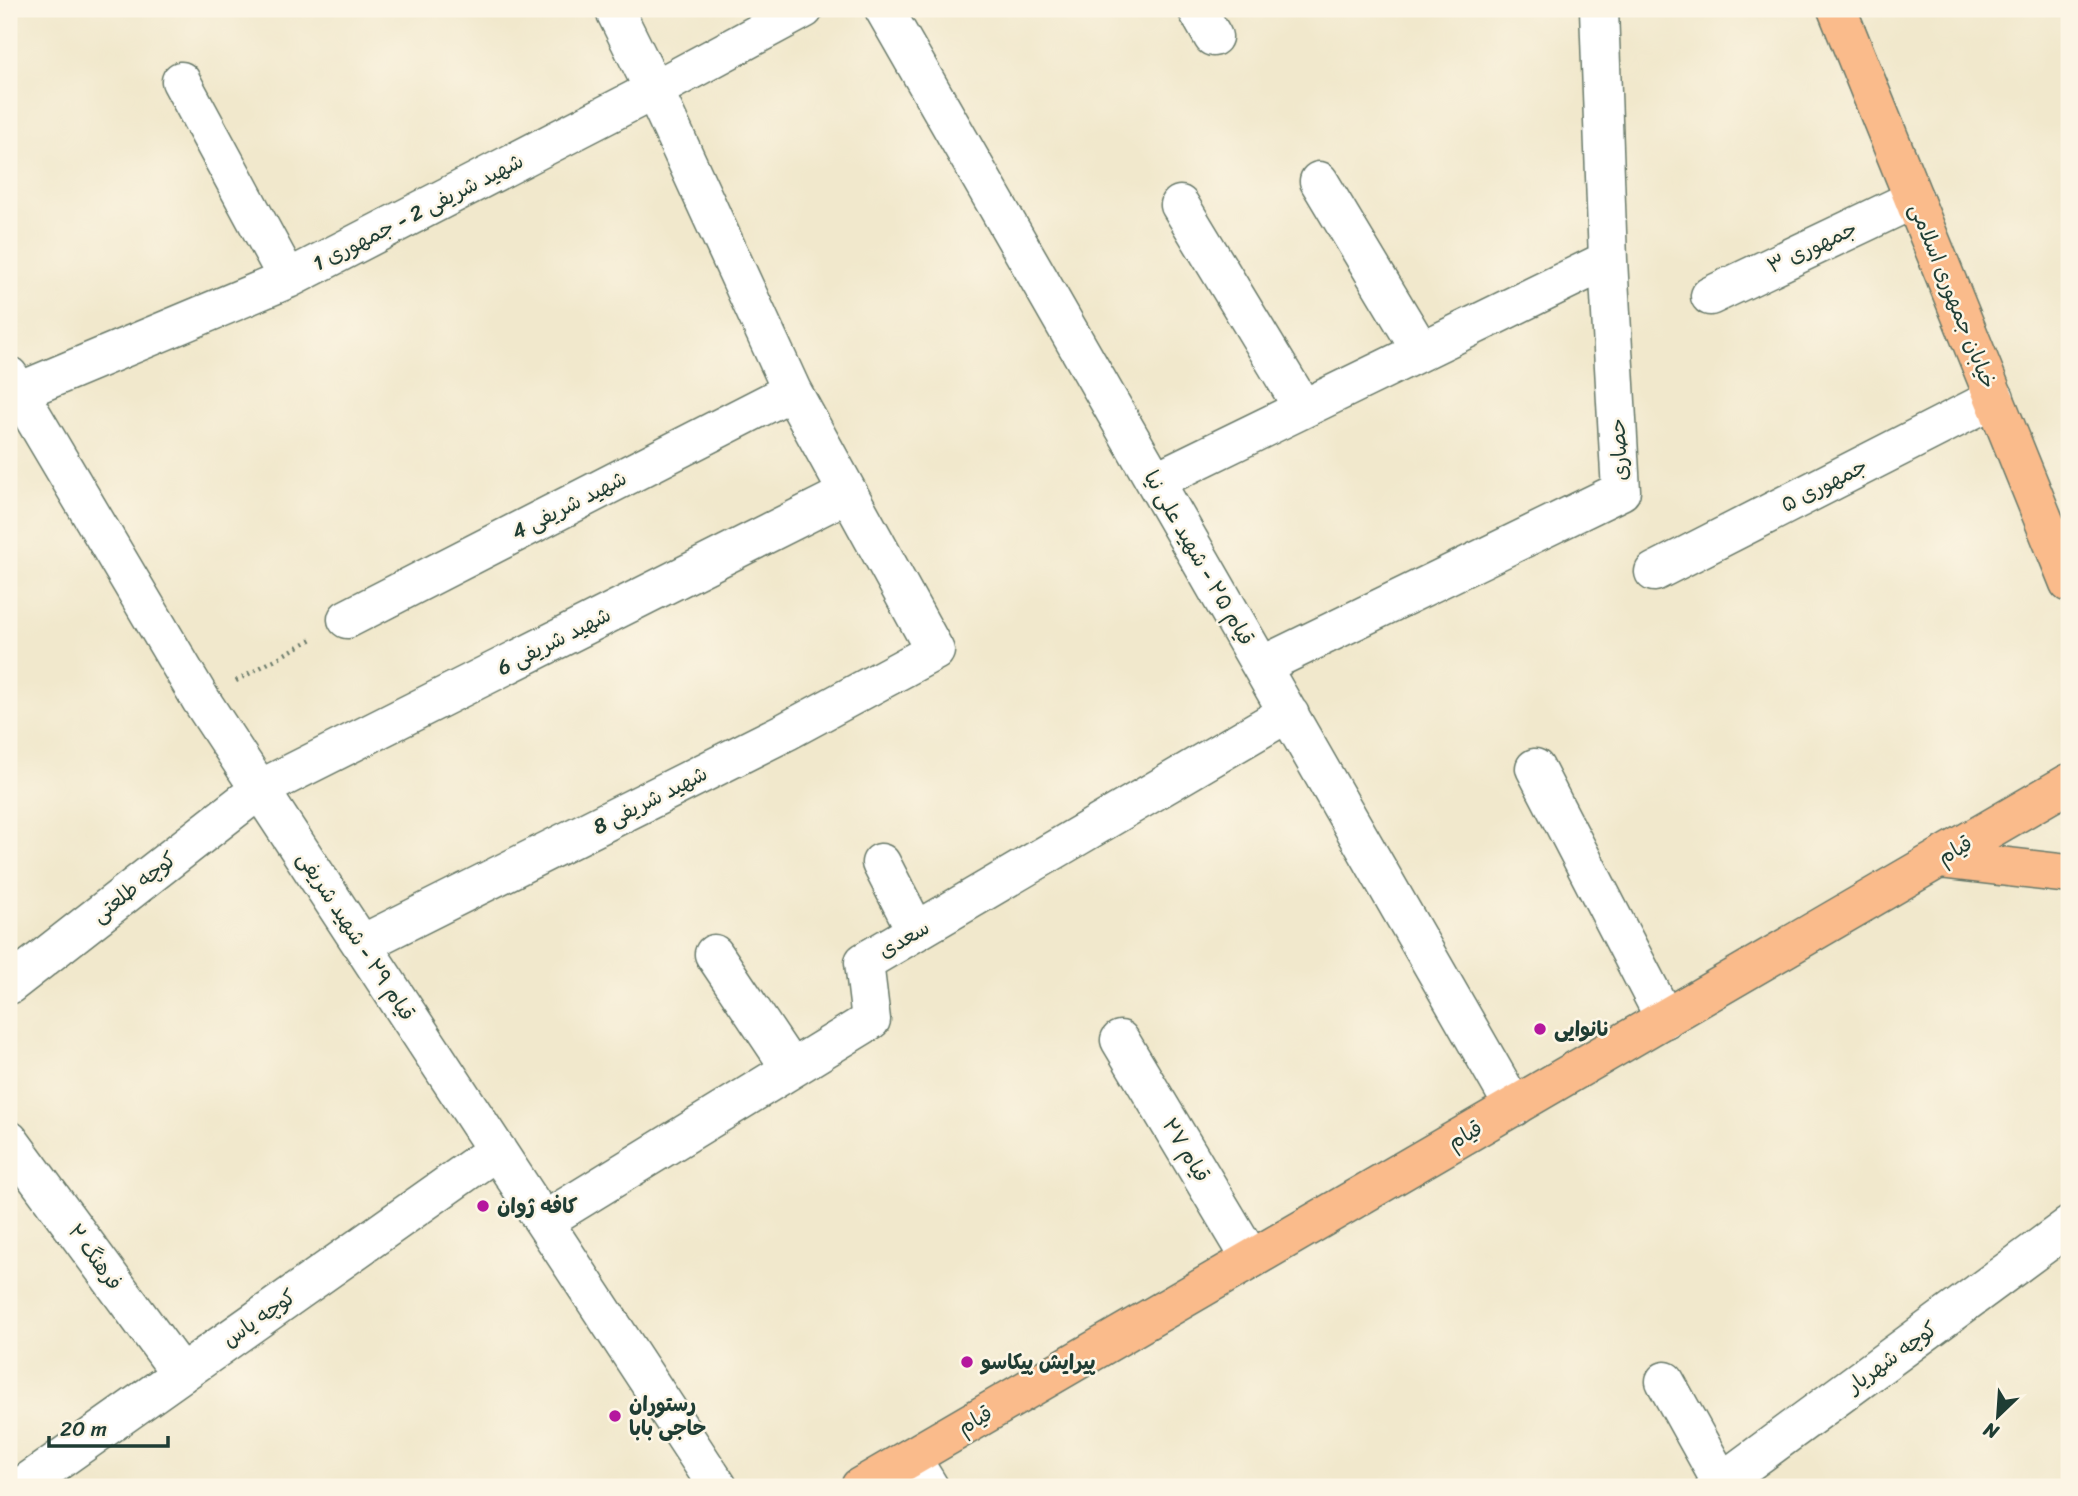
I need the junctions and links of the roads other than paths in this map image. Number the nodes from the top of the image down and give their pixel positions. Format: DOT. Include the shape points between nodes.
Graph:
graph roads {
  1 [pos="614,9"];
  2 [pos="804,9"];
  3 [pos="884,9"];
  4 [pos="1599,9"];
  5 [pos="1838,9"];
  6 [pos="181,81"];
  7 [pos="654,90"];
  8 [pos="1319,181"];
  9 [pos="1914,199"];
  10 [pos="1180,205"];
  11 [pos="1608,260"];
  12 [pos="288,279"];
  13 [pos="1710,296"];
  14 [pos="1421,351"];
  15 [pos="12,388"];
  16 [pos="792,391"];
  17 [pos="1995,398"];
  18 [pos="1303,408"];
  19 [pos="1155,481"];
  20 [pos="848,492"];
  21 [pos="1654,572"];
  22 [pos="2069,583"];
  23 [pos="347,619"];
  24 [pos="1261,666"];
  25 [pos="1290,715"];
  26 [pos="1535,768"];
  27 [pos="2069,783"];
  28 [pos="260,789"];
  29 [pos="1939,859"];
  30 [pos="881,863"];
  31 [pos="2069,874"];
  32 [pos="916,931"];
  33 [pos="362,944"];
  34 [pos="714,954"];
  35 [pos="9,985"];
  36 [pos="1665,1019"];
  37 [pos="1121,1040"];
  38 [pos="790,1069"];
  39 [pos="1514,1107"];
  40 [pos="9,1140"];
  41 [pos="497,1150"];
  42 [pos="544,1222"];
  43 [pos="2069,1226"];
  44 [pos="1251,1259"];
  45 [pos="181,1374"];
  46 [pos="1665,1381"];
  47 [pos="920,1473"];
  48 [pos="1720,1486"];
  49 [pos="21,1487"];
  50 [pos="718,1487"];
  51 [pos="860,1487"];
  1 -- 7 [label="street"];
  2 -- 7 [label="street, شهید شریفی 2 - جمهوری 1"];
  3 -- 19 [label="street, قیام ۲۵ - شهید علی نیا"];
  4 -- 11 [label="street, حصاری"];
  5 -- 9 [label="main road, خیابان جمهوری اسلامی"];
  6 -- 12 [label="street"];
  7 -- 12 [label="street, شهید شریفی 2 - جمهوری 1"];
  7 -- 16 [label="street"];
  8 -- 14 [label="street"];
  9 -- 13 [label="street, جمهوری ۳"];
  9 -- 17 [label="main road, خیابان جمهوری اسلامی"];
  10 -- 18 [label="street"];
  11 -- 14 [label="street"];
  11 -- 24 [label="street, حصاری" via="1621,491"];
  12 -- 15 [label="street, شهید شریفی 2 - جمهوری 1"];
  14 -- 18 [label="street"];
  15 -- 28 [label="street, قیام ۲۹ - شهید شریفی"];
  16 -- 20 [label="street"];
  16 -- 23 [label="street, شهید شریفی 4"];
  17 -- 21 [label="street, جمهوری ۵"];
  17 -- 22 [label="main road, خیابان جمهوری اسلامی"];
  18 -- 19 [label="street"];
  19 -- 24 [label="street, قیام ۲۵ - شهید علی نیا"];
  20 -- 28 [label="street, شهید شریفی 6"];
  20 -- 33 [label="street, شهید شریفی 8" via="935,651 787,731"];
  24 -- 25 [label="street, قیام ۲۵ - شهید علی نیا"];
  25 -- 32 [label="street, سعدی"];
  25 -- 39 [label="street, قیام ۲۵ - شهید علی نیا"];
  26 -- 36 [label="street"];
  27 -- 29 [label="main road, قیام"];
  28 -- 33 [label="street, قیام ۲۹ - شهید شریفی"];
  28 -- 35 [label="street, کوچه طلعتی"];
  29 -- 31 [label="main road"];
  29 -- 36 [label="main road, قیام"];
  30 -- 32 [label="street"];
  32 -- 38 [label="street, سعدی" via="864,962 871,1020"];
  33 -- 41 [label="street, قیام ۲۹ - شهید شریفی"];
  34 -- 38 [label="street"];
  36 -- 39 [label="main road, قیام"];
  37 -- 44 [label="street, قیام ۲۷"];
  38 -- 42 [label="street, سعدی"];
  39 -- 44 [label="main road, قیام"];
  40 -- 45 [label="street, فرهنگ ۲"];
  41 -- 42 [label="street, قیام ۲۹ - شهید شریفی"];
  41 -- 45 [label="street, کوچه یاس"];
  42 -- 50 [label="street, قیام ۲۹ - شهید شریفی"];
  43 -- 48 [label="street, کوچه شهریار"];
  44 -- 47 [label="main road, قیام"];
  45 -- 49 [label="street, کوچه یاس"];
  46 -- 48 [label="street"];
  47 -- 51 [label="main road, قیام"];
}
